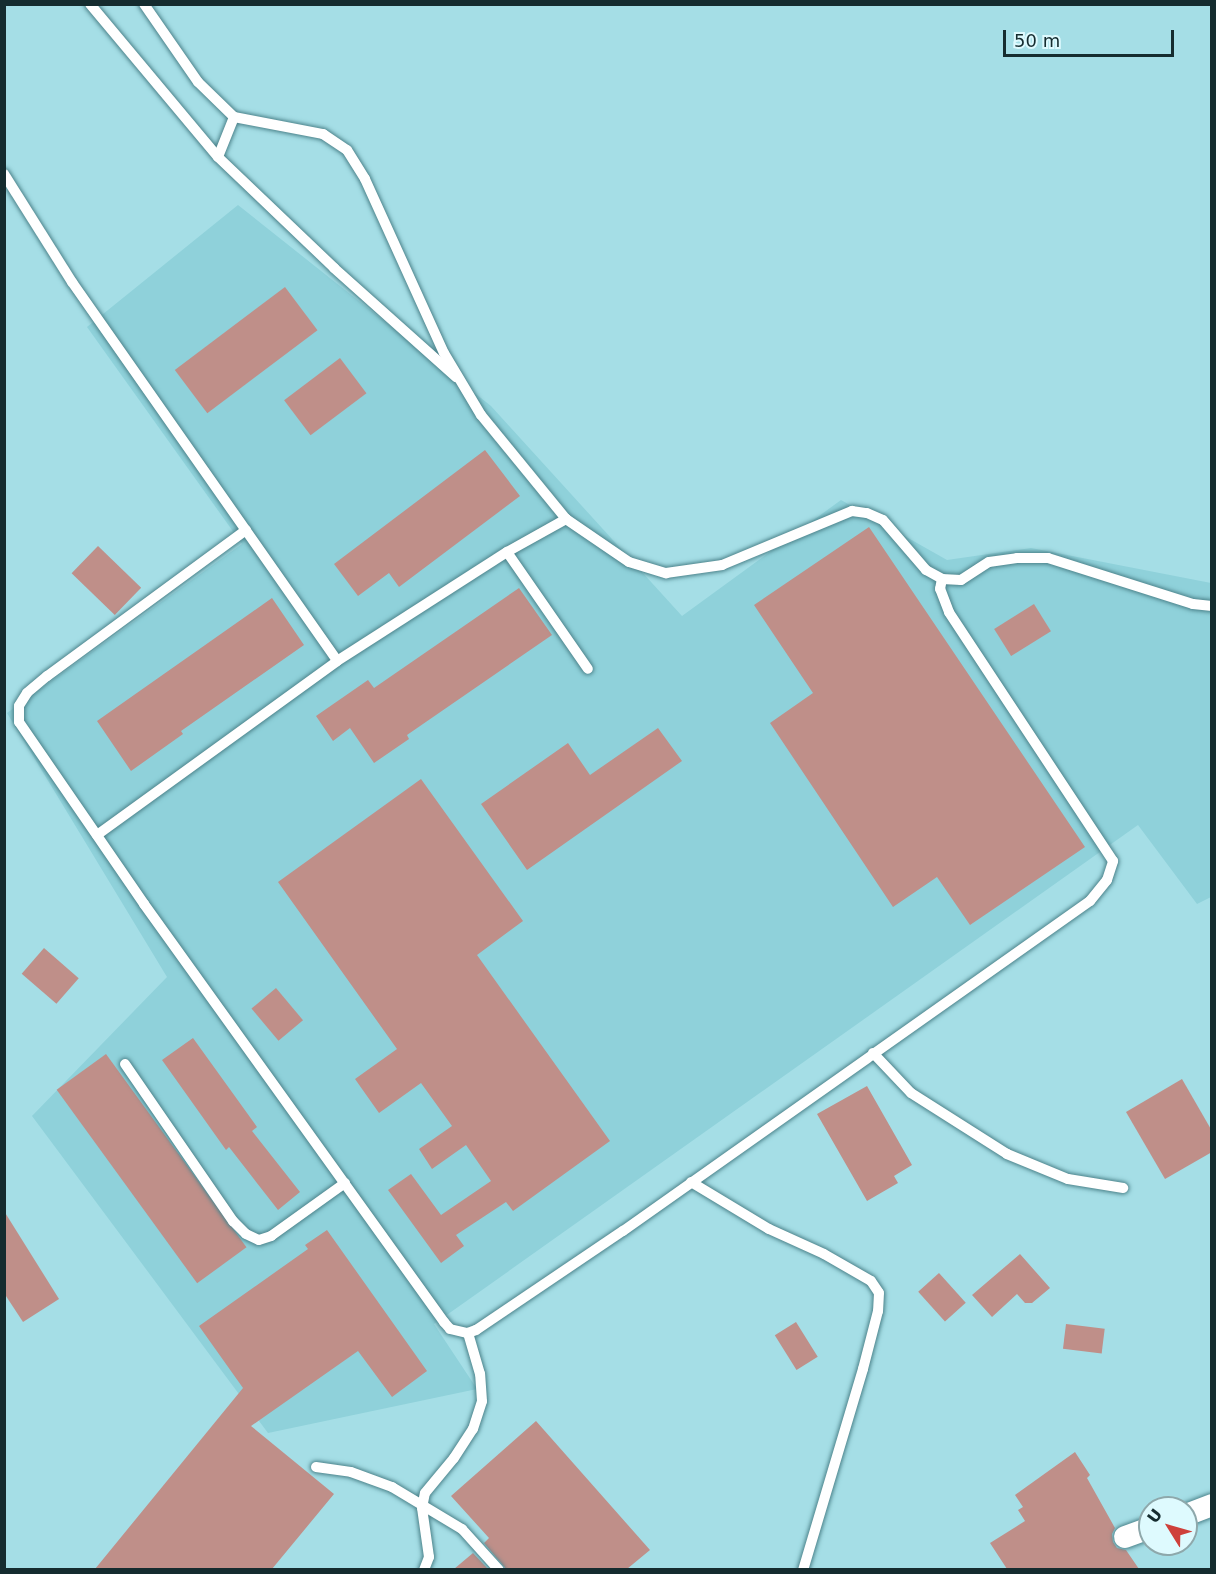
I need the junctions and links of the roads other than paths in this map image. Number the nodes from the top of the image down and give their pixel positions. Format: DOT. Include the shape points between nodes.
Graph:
graph roads {
  1 [pos="90,4"];
  2 [pos="144,4"];
  3 [pos="234,117"];
  4 [pos="218,157"];
  5 [pos="4,174"];
  6 [pos="465,385"];
  7 [pos="566,519"];
  8 [pos="246,530"];
  9 [pos="507,552"];
  10 [pos="942,579"];
  11 [pos="1212,606"];
  12 [pos="337,661"];
  13 [pos="588,669"];
  14 [pos="97,835"];
  15 [pos="873,1053"];
  16 [pos="125,1064"];
  17 [pos="691,1182"];
  18 [pos="345,1183"];
  19 [pos="1123,1188"];
  20 [pos="468,1333"];
  21 [pos="316,1467"];
  22 [pos="422,1508"];
  23 [pos="1138,1532"];
  24 [pos="1125,1537"];
  25 [pos="424,1569"];
  26 [pos="499,1569"];
  27 [pos="803,1569"];
  1 -- 4 [label="lane"];
  2 -- 3 [label="lane" via="198,82"];
  3 -- 4 [label="lane"];
  3 -- 6 [label="lane" via="323,134 346,150 365,179 444,353"];
  4 -- 6 [label="lane"];
  5 -- 8 [label="lane" via="72,282"];
  6 -- 7 [label="lane" via="481,414"];
  7 -- 9 [label="lane"];
  7 -- 10 [label="lane" via="629,562 666,573 722,565 842,514 867,513 883,520 926,570"];
  8 -- 12 [label="lane"];
  8 -- 14 [label="lane" via="46,676 19,706 19,722"];
  9 -- 12 [label="lane"];
  9 -- 13 [label="lane"];
  10 -- 11 [label="lane" via="960,580 988,562 1048,558 1193,604"];
  10 -- 15 [label="lane" via="940,589 949,612 1113,861 1107,880 1090,901"];
  12 -- 14 [label="lane"];
  14 -- 18 [label="lane"];
  15 -- 17 [label="lane"];
  15 -- 19 [label="lane" via="911,1094 1007,1154 1068,1179"];
  16 -- 18 [label="lane" via="233,1221 246,1234 259,1240 271,1236"];
  17 -- 20 [label="lane"];
  17 -- 27 [label="lane" via="769,1229 872,1281 879,1293 863,1369"];
  18 -- 20 [label="lane" via="444,1322 450,1329"];
  20 -- 22 [label="lane" via="480,1374 482,1401 473,1429 425,1493"];
  21 -- 22 [label="lane" via="351,1472 392,1487"];
  22 -- 25 [label="lane" via="429,1557"];
  22 -- 26 [label="lane" via="462,1529"];
  23 -- 24 [label="street"];
}
